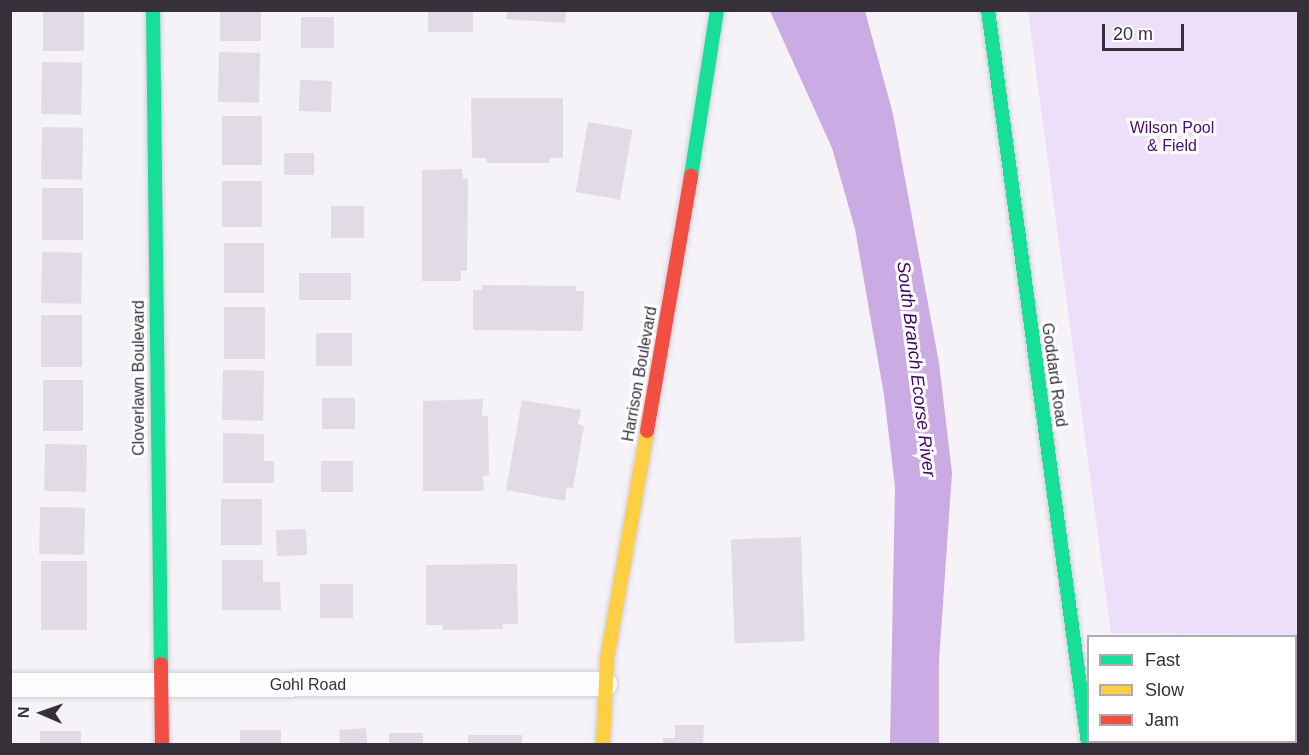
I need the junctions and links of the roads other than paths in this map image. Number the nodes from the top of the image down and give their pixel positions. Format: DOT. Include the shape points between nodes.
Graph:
graph roads {
  1 [pos="153,10"];
  2 [pos="717,10"];
  3 [pos="988,10"];
  4 [pos="1083,679"];
  5 [pos="605,684"];
  6 [pos="160,685"];
  7 [pos="10,686"];
  8 [pos="1087,731"];
  9 [pos="162,744"];
  10 [pos="603,744"];
  1 -- 6 [label="street, Cloverlawn Boulevard"];
  2 -- 5 [label="street, Harrison Boulevard"];
  3 -- 4 [label="street, Goddard Road"];
  4 -- 8 [label="street, Goddard Road"];
  5 -- 6 [label="street, Gohl Road"];
  5 -- 10 [label="street, Harrison Boulevard"];
  6 -- 7 [label="street, Gohl Road"];
  6 -- 9 [label="street, Cloverlawn Boulevard"];
}
